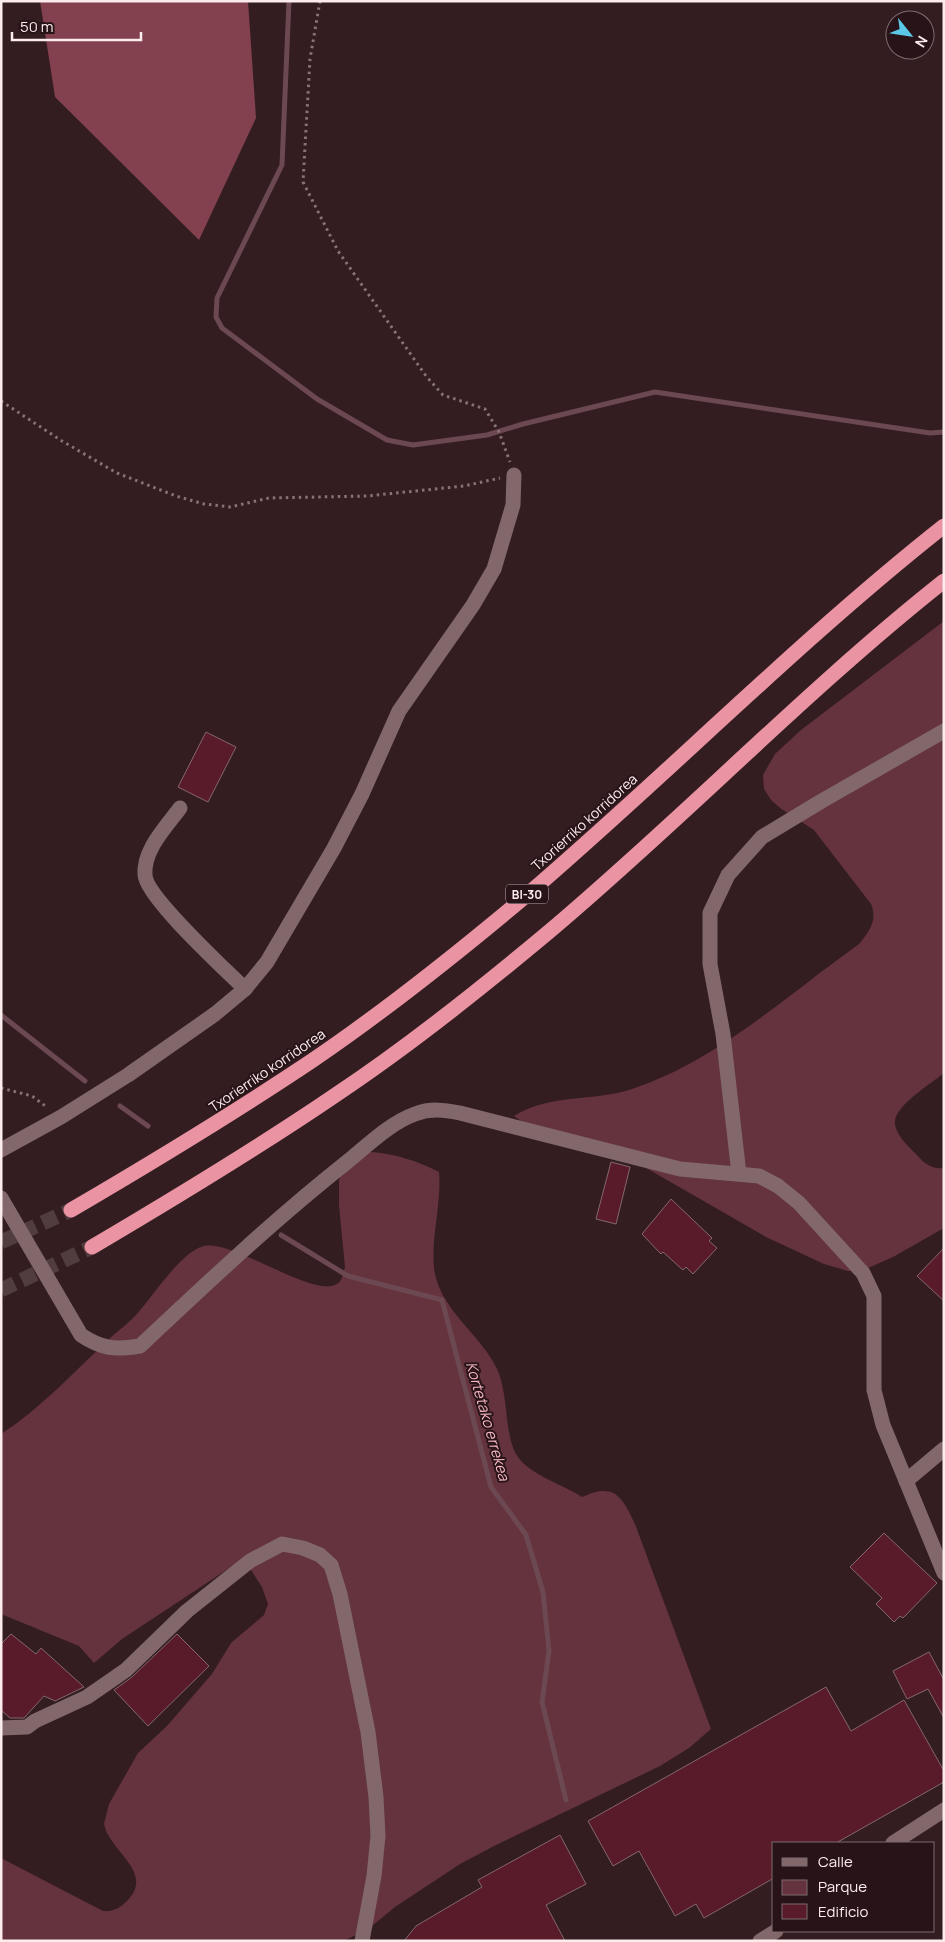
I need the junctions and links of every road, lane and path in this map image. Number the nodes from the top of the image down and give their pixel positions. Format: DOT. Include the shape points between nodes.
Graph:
graph roads {
  1 [pos="320,1"];
  2 [pos="1,401"];
  3 [pos="514,475"];
  4 [pos="944,526"];
  5 [pos="944,580"];
  6 [pos="944,731"];
  7 [pos="180,808"];
  8 [pos="245,989"];
  9 [pos="1,1088"];
  10 [pos="61,1117"];
  11 [pos="1,1150"];
  12 [pos="739,1174"];
  13 [pos="1,1198"];
  14 [pos="71,1210"];
  15 [pos="92,1247"];
  16 [pos="944,1449"];
  17 [pos="906,1481"];
  18 [pos="944,1573"];
  19 [pos="1,1728"];
  20 [pos="944,1810"];
  21 [pos="895,1842"];
  22 [pos="774,1932"];
  23 [pos="362,1941"];
  24 [pos="760,1941"];
  1 -- 3 [label="path" via="310,59 303,182 338,251 426,376 443,394 485,408 500,432"];
  2 -- 3 [label="path" via="117,473 176,496 213,505 230,507 269,498 368,496 464,486"];
  3 -- 8 [label="street" via="513,505 494,569 471,608 399,711 334,848 267,962"];
  4 -- 14 [label="highway, Txorierriko korridorea / BI-30" via="832,620 564,863 414,985 314,1059 218,1122"];
  5 -- 15 [label="highway" via="584,901 476,991 338,1094 240,1158"];
  6 -- 12 [label="street" via="762,837 728,875 710,913 710,964 723,1034"];
  7 -- 8 [label="street" via="147,857 145,876 151,890 173,915"];
  8 -- 10 [label="street" via="128,1075"];
  9 -- 10 [label="path" via="32,1096"];
  10 -- 11 [label="street"];
  12 -- 13 [label="street" via="680,1168 452,1112 435,1109 415,1114 391,1127 328,1177 140,1346 118,1349 95,1344 81,1335"];
  12 -- 17 [label="street" via="759,1176 799,1203 863,1273 874,1296 874,1390 883,1426"];
  16 -- 17 [label="street"];
  17 -- 18 [label="street"];
  19 -- 23 [label="street" via="27,1727 87,1697 126,1670 187,1611 250,1561 282,1544 320,1555 331,1565 340,1594 368,1732 376,1797 378,1836"];
  20 -- 21 [label="street"];
  22 -- 24 [label="street"];
}
